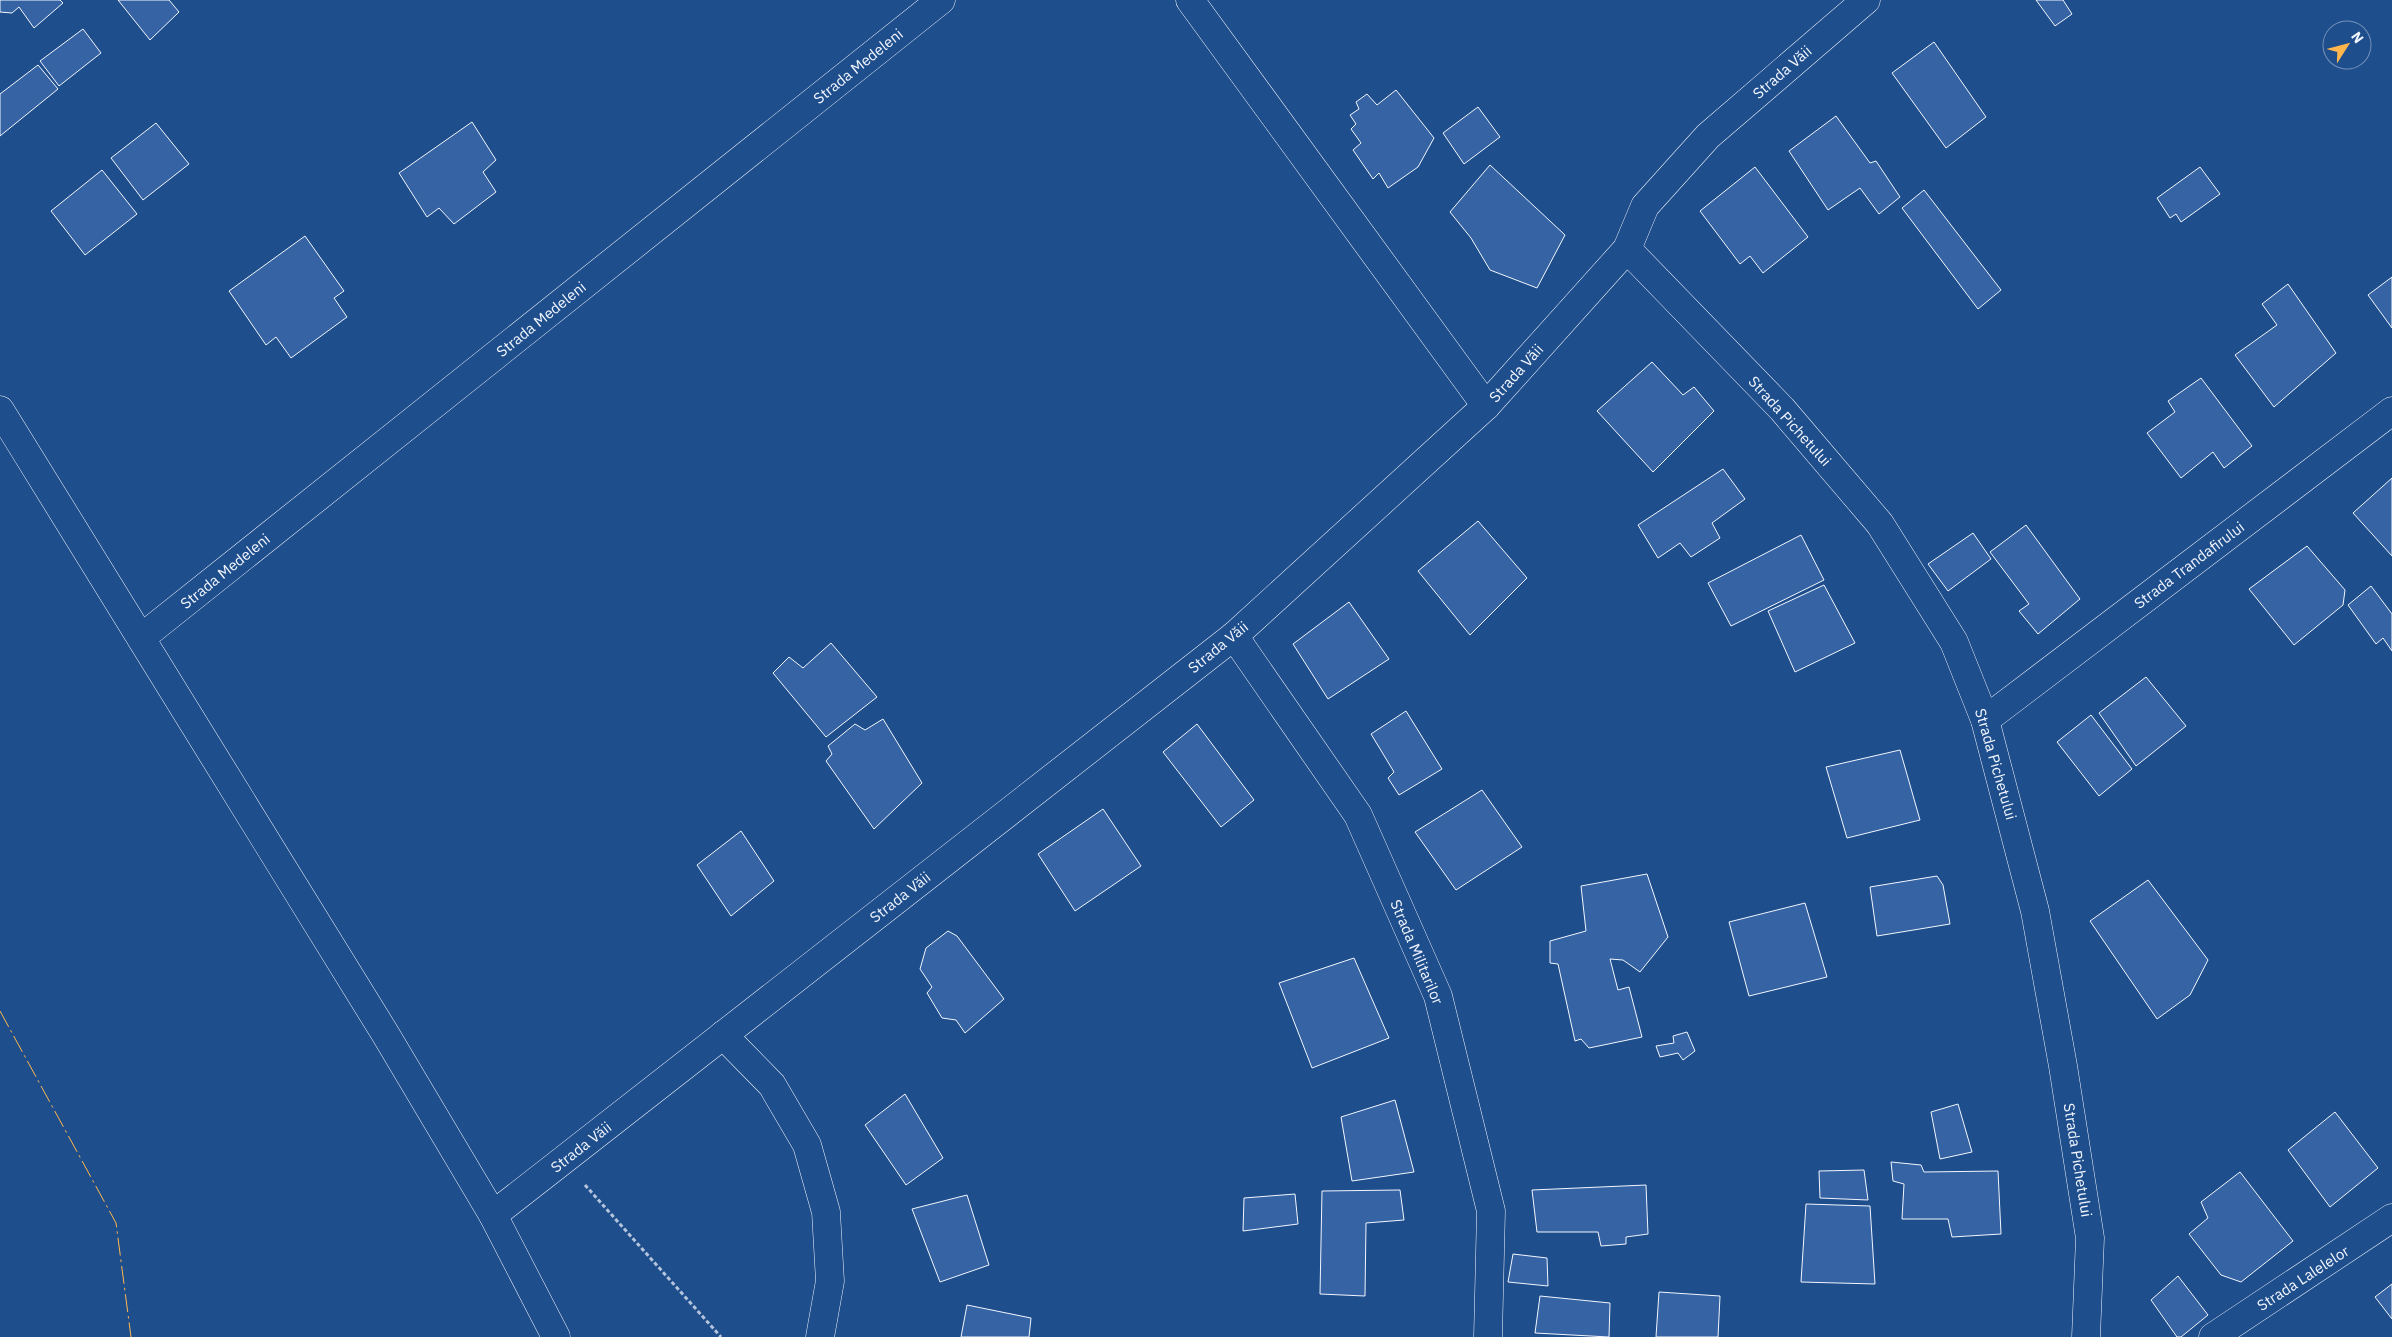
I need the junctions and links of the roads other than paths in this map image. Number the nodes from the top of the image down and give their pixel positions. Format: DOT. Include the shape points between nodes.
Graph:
graph roads {
  1 [pos="941,0"];
  2 [pos="1190,0"];
  3 [pos="1866,0"];
  4 [pos="1627,249"];
  5 [pos="1486,406"];
  6 [pos="0,410"];
  7 [pos="2392,411"];
  8 [pos="1234,636"];
  9 [pos="141,638"];
  10 [pos="1986,720"];
  11 [pos="723,1036"];
  12 [pos="493,1215"];
  13 [pos="2392,1218"];
  14 [pos="556,1337"];
  15 [pos="820,1337"];
  16 [pos="1488,1337"];
  17 [pos="2086,1337"];
  18 [pos="2213,1337"];
  1 -- 9 [label="street, Strada Medeleni"];
  2 -- 5 [label="street"];
  3 -- 4 [label="street, Strada Văii" via="1708,136 1644,206"];
  4 -- 5 [label="street, Strada Văii"];
  4 -- 10 [label="street, Strada Pichetului" via="1782,409 1880,524 1954,642"];
  5 -- 8 [label="street, Strada Văii"];
  6 -- 9 [label="street"];
  7 -- 10 [label="street, Strada Trandafirului"];
  8 -- 11 [label="street, Strada Văii"];
  8 -- 16 [label="street, Strada Militarilor" via="1358,815 1438,996 1491,1211"];
  9 -- 12 [label="street"];
  10 -- 17 [label="street, Strada Pichetului" via="2035,911 2063,1066 2090,1238"];
  11 -- 12 [label="street, Strada Văii"];
  11 -- 15 [label="street" via="772,1085 806,1145 826,1212 830,1282"];
  12 -- 14 [label="street"];
  13 -- 18 [label="street, Strada Lalelelor"];
}
